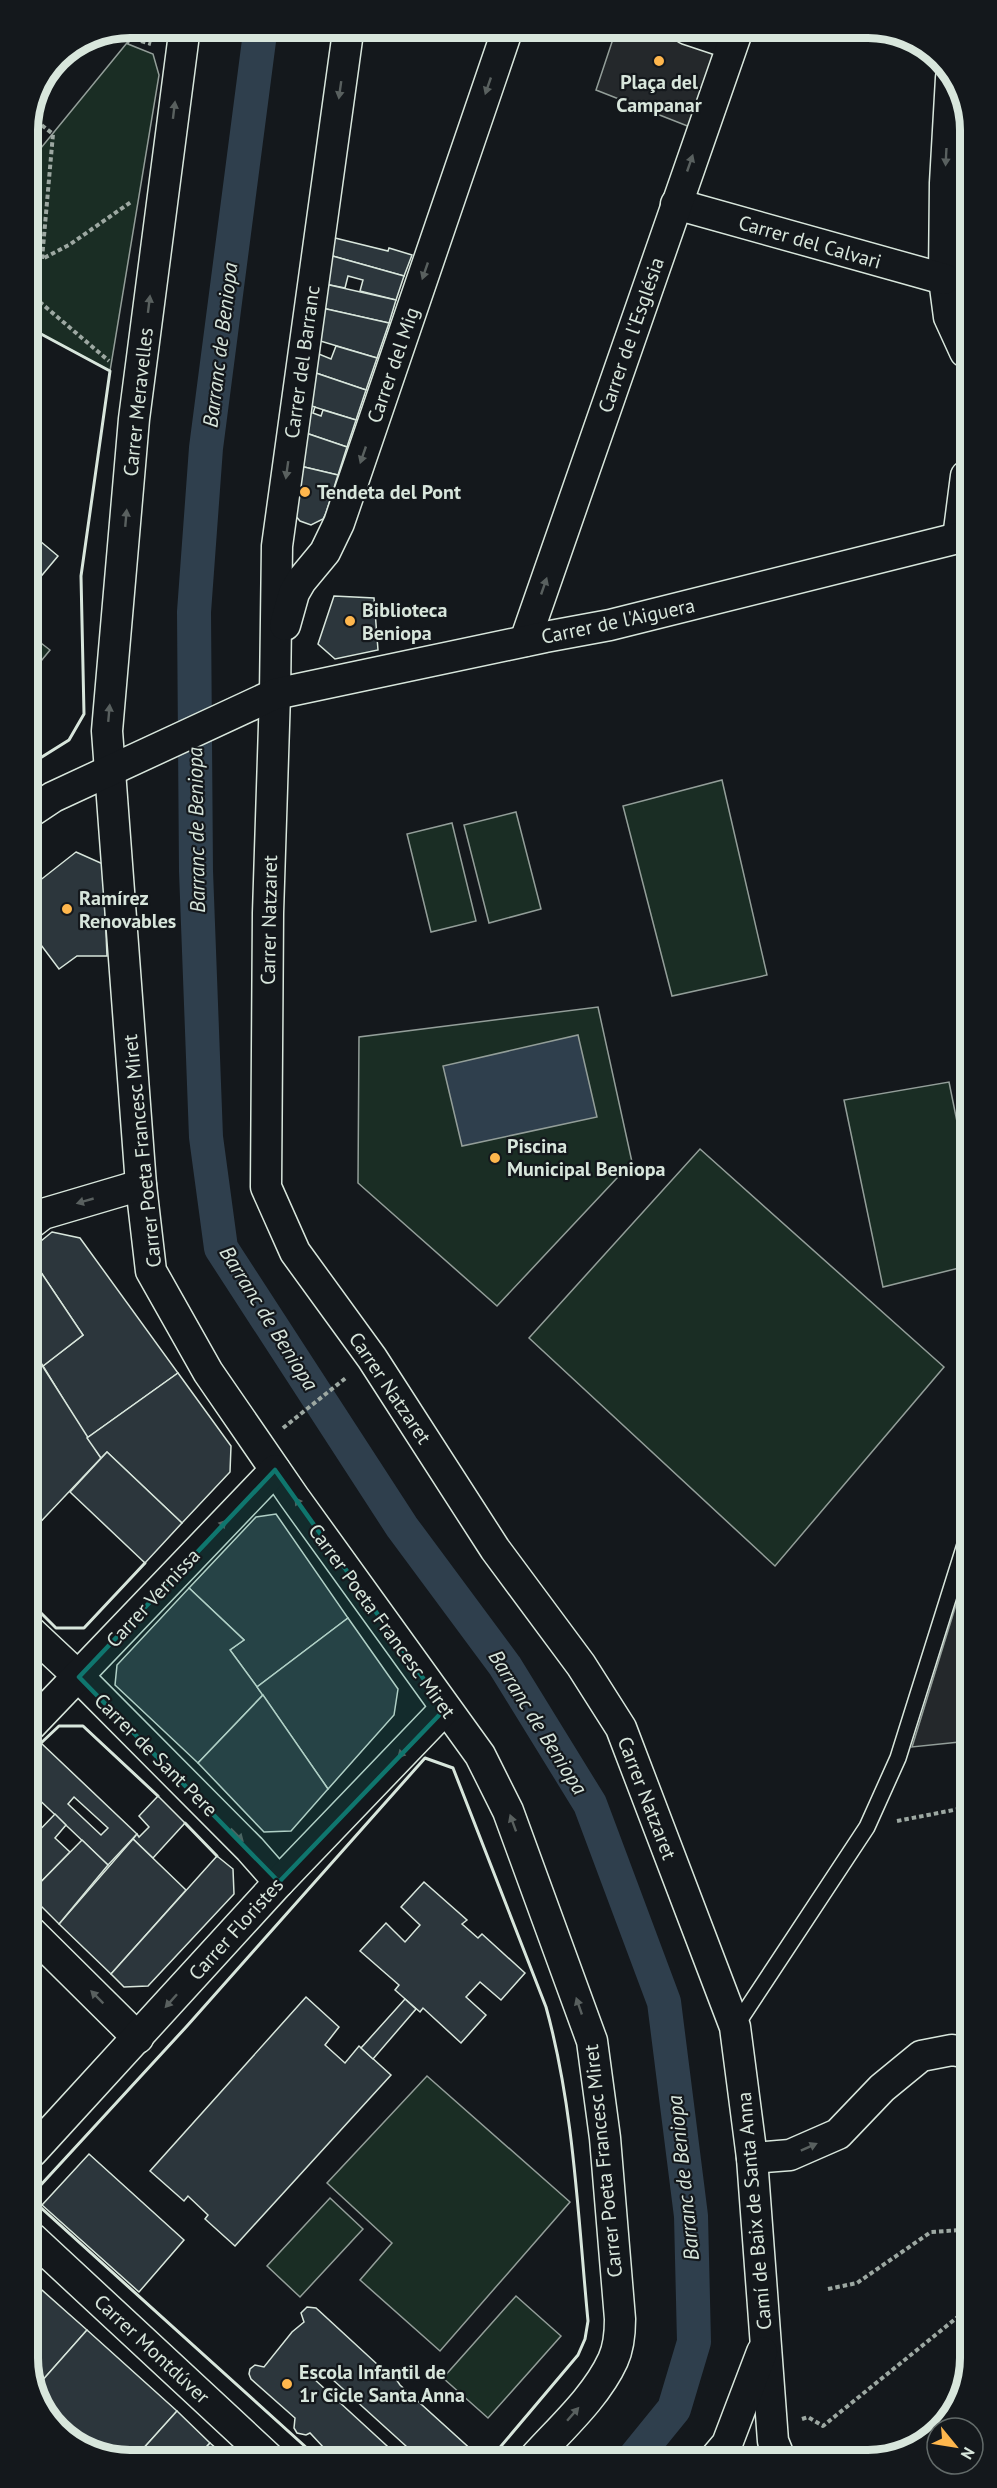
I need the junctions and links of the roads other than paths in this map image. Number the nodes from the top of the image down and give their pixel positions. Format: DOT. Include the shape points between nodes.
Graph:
graph roads {
  1 [pos="183,38"];
  2 [pos="347,38"];
  3 [pos="505,38"];
  4 [pos="734,38"];
  5 [pos="950,90"];
  6 [pos="676,204"];
  7 [pos="944,279"];
  8 [pos="960,342"];
  9 [pos="960,540"];
  10 [pos="525,641"];
  11 [pos="275,694"];
  12 [pos="110,771"];
  13 [pos="38,807"];
  14 [pos="141,1185"];
  15 [pos="38,1218"];
  16 [pos="267,1458"];
  17 [pos="960,1560"];
  18 [pos="37,1638"];
  19 [pos="79,1677"];
  20 [pos="445,1709"];
  21 [pos="37,1719"];
  22 [pos="279,1881"];
  23 [pos="37,1938"];
  24 [pos="735,2027"];
  25 [pos="138,2038"];
  26 [pos="960,2051"];
  27 [pos="37,2147"];
  28 [pos="752,2158"];
  29 [pos="37,2243"];
  30 [pos="765,2343"];
  31 [pos="776,2449"];
  32 [pos="260,2450"];
  33 [pos="541,2450"];
  34 [pos="722,2450"];
  35 [pos="725,2450"];
  12 -- 1 [label="street, Carrer Meravelles, one-way" via="107,731 134,419"];
  2 -- 11 [label="street, Carrer del Barranc, one-way" via="277,546"];
  3 -- 11 [label="street, Carrer del Mig, one-way" via="339,523 331,542 294,593"];
  6 -- 4 [label="street, Carrer de l'Església, one-way"];
  5 -- 7 [label="street, one-way"];
  6 -- 7 [label="street, Carrer del Calvari"];
  10 -- 6 [label="street, Carrer de l'Església, one-way"];
  7 -- 8 [label="street" via="948,317"];
  9 -- 10 [label="street, Carrer de l'Aiguera" via="610,625"];
  10 -- 11 [label="street, Carrer de l'Aiguera"];
  11 -- 12 [label="street, Carrer de l'Aiguera"];
  11 -- 24 [label="street, Carrer Natzaret" via="268,913 266,1187 295,1252 372,1358 495,1550 581,1665 621,1728"];
  12 -- 13 [label="street, Carrer de l'Aiguera"];
  12 -- 14 [label="street, Carrer Poeta Francesc Miret"];
  14 -- 15 [label="street, one-way"];
  14 -- 16 [label="street, Carrer Poeta Francesc Miret" via="151,1271 208,1372"];
  19 -- 16 [label="street, Carrer Vernissa, one-way"];
  20 -- 16 [label="street, Carrer Poeta Francesc Miret, one-way"];
  17 -- 24 [label="lane" via="898,1758 867,1827"];
  18 -- 19 [label="street, Carrer de Sant Pere"];
  19 -- 21 [label="street, Carrer Vernissa"];
  19 -- 22 [label="street, Carrer de Sant Pere, one-way"];
  20 -- 22 [label="street, Carrer Floristes, one-way"];
  33 -- 20 [label="street, Carrer Poeta Francesc Miret, one-way" via="604,2376 620,2339 605,2138 592,2041 548,1918 504,1802 480,1755"];
  22 -- 25 [label="street, Carrer Floristes, one-way"];
  25 -- 23 [label="street, one-way"];
  24 -- 28 [label="street, Camí de Baix de Santa Anna"];
  25 -- 27 [label="street, Carrer Floristes"];
  28 -- 26 [label="street, one-way" via="790,2155 838,2134 882,2088 921,2056"];
  28 -- 30 [label="street, Camí de Baix de Santa Anna"];
  29 -- 32 [label="street, Carrer Montdúver"];
  30 -- 31 [label="street"];
  30 -- 34 [label="street, Camí de Baix de Santa Anna"];
  31 -- 35 [label="street" via="750,2440"];
}
